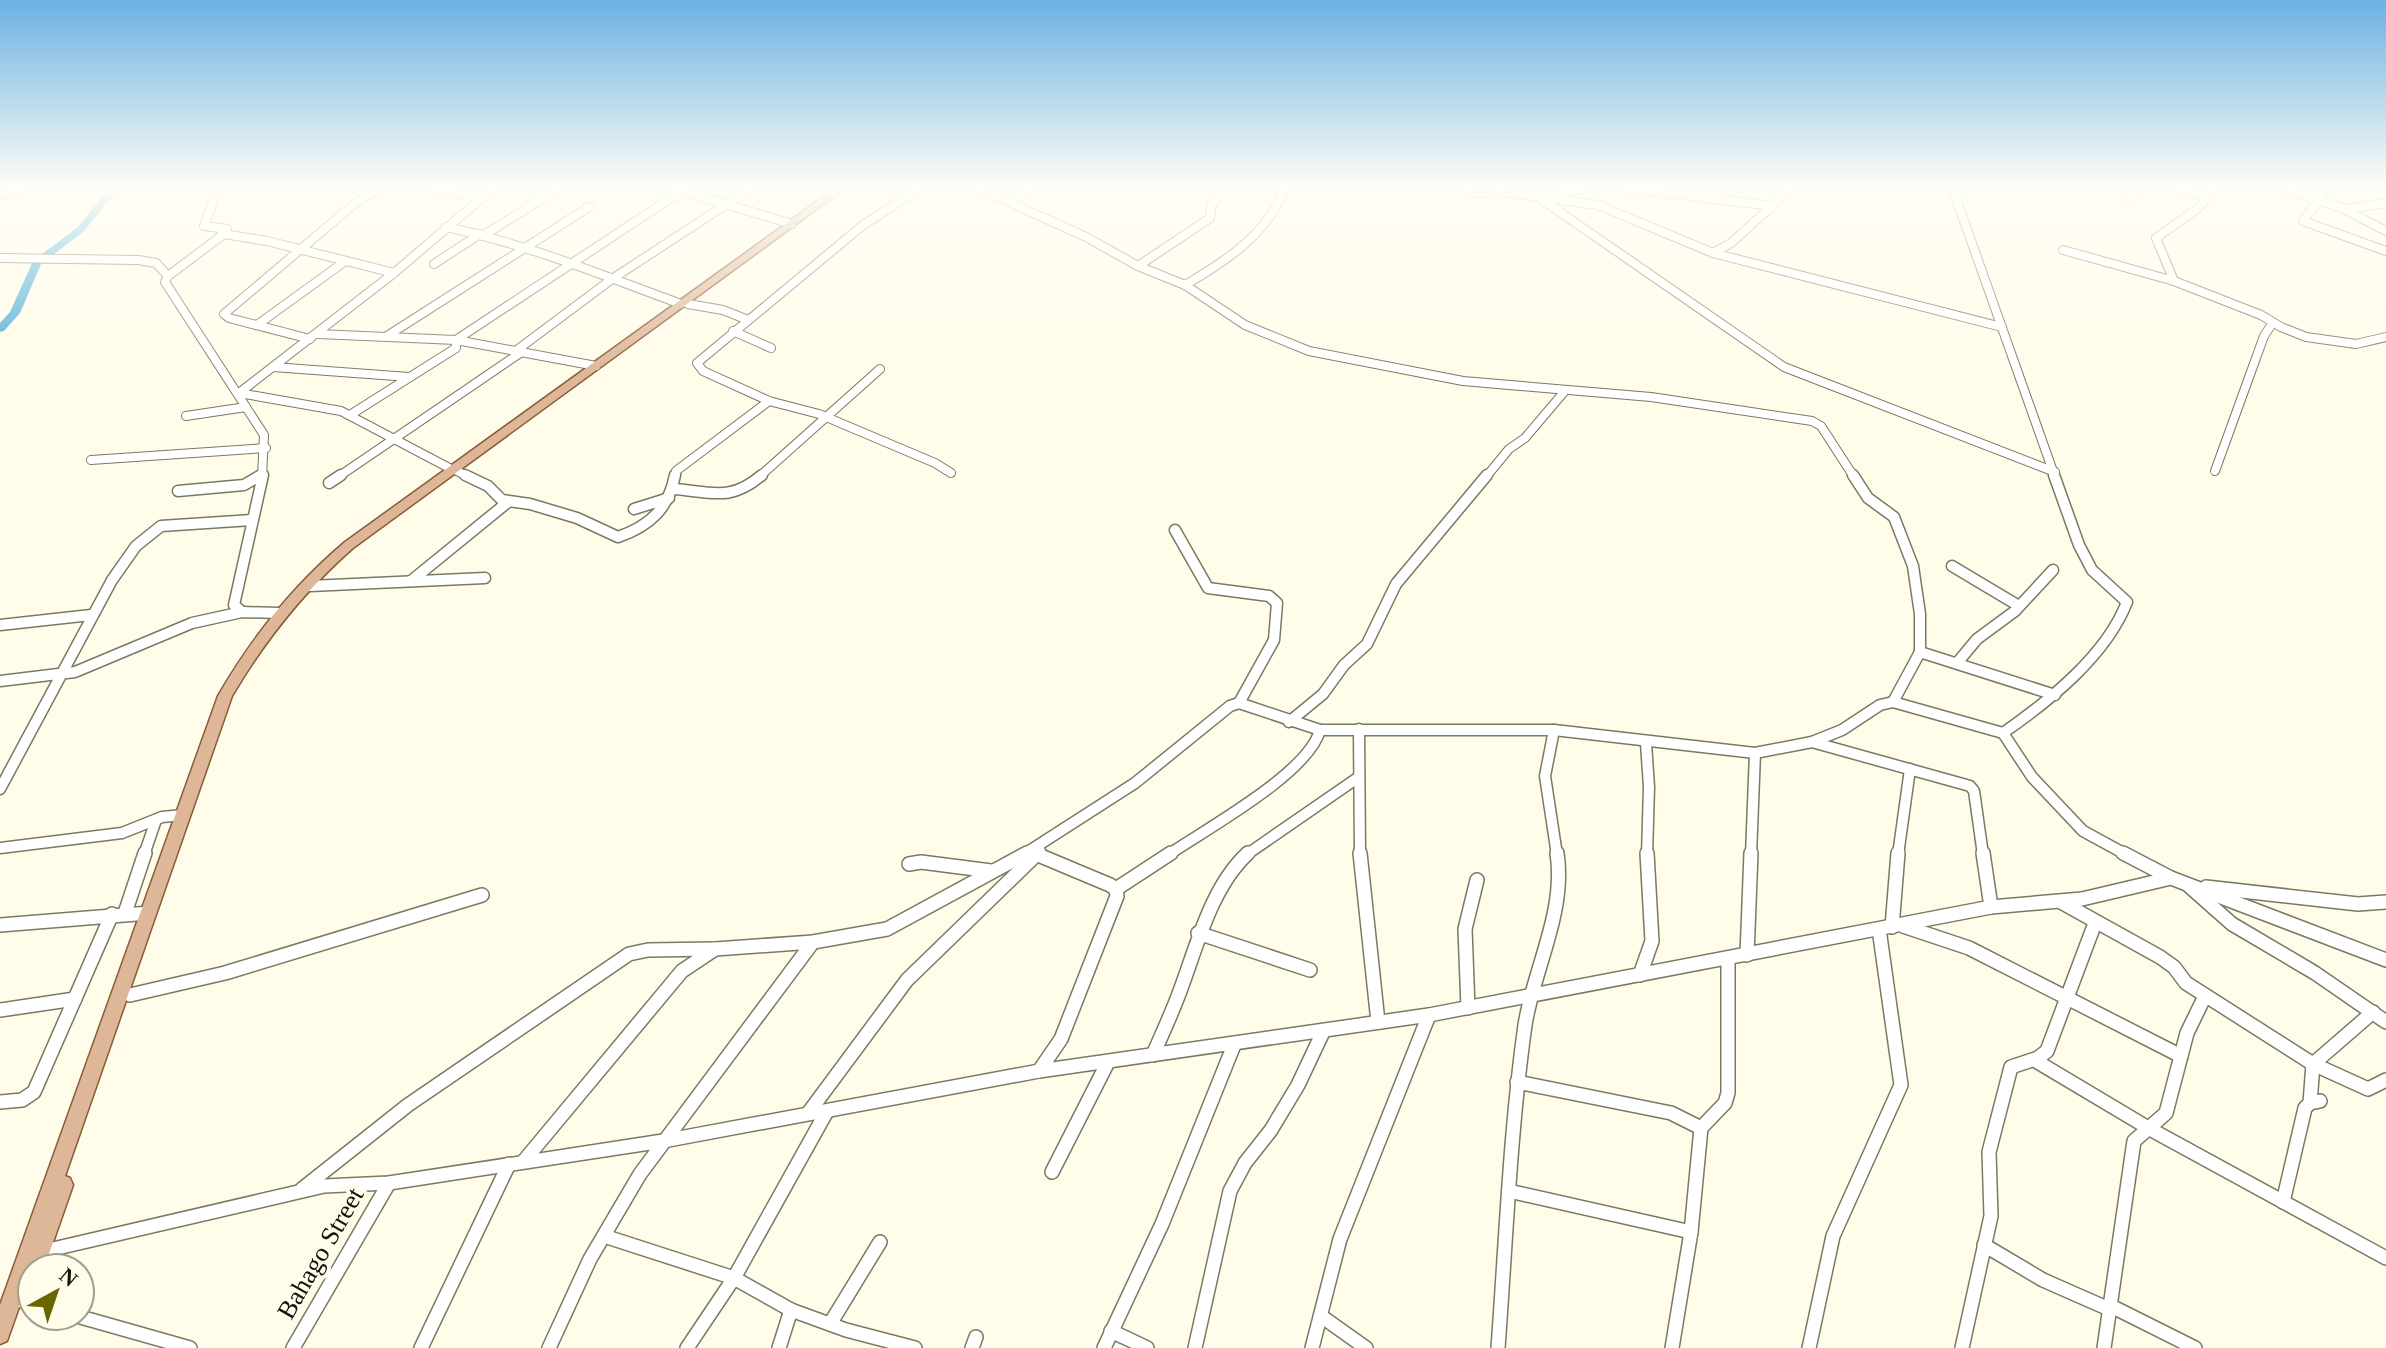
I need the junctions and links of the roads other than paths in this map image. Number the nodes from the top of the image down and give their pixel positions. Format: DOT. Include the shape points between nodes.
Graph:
graph roads {
  1 [pos="202,250"];
  2 [pos="299,250"];
  3 [pos="303,250"];
  4 [pos="420,250"];
  5 [pos="457,250"];
  6 [pos="521,250"];
  7 [pos="530,250"];
  8 [pos="590,250"];
  9 [pos="656,250"];
  10 [pos="760,250"];
  11 [pos="833,250"];
  12 [pos="1109,250"];
  13 [pos="1162,250"];
  14 [pos="1236,250"];
  15 [pos="1615,250"];
  16 [pos="1706,250"];
  17 [pos="1719,250"];
  18 [pos="1734,250"];
  19 [pos="1974,250"];
  20 [pos="2063,250"];
  21 [pos="2161,250"];
  22 [pos="1713,253"];
  23 [pos="0,258"];
  24 [pos="1739,259"];
  25 [pos="344,262"];
  26 [pos="570,263"];
  27 [pos="434,264"];
  28 [pos="1138,266"];
  29 [pos="394,273"];
  30 [pos="168,276"];
  31 [pos="612,279"];
  32 [pos="2174,281"];
  33 [pos="1185,285"];
  34 [pos="685,304"];
  35 [pos="748,320"];
  36 [pos="2272,324"];
  37 [pos="257,325"];
  38 [pos="2002,327"];
  39 [pos="733,331"];
  40 [pos="314,336"];
  41 [pos="387,336"];
  42 [pos="2386,337"];
  43 [pos="456,340"];
  44 [pos="771,348"];
  45 [pos="520,351"];
  46 [pos="596,366"];
  47 [pos="273,367"];
  48 [pos="880,369"];
  49 [pos="409,377"];
  50 [pos="1564,392"];
  51 [pos="239,393"];
  52 [pos="769,401"];
  53 [pos="246,407"];
  54 [pos="350,415"];
  55 [pos="186,416"];
  56 [pos="828,418"];
  57 [pos="394,438"];
  58 [pos="266,448"];
  59 [pos="91,460"];
  60 [pos="455,470"];
  61 [pos="2215,471"];
  62 [pos="2055,472"];
  63 [pos="951,473"];
  64 [pos="261,475"];
  65 [pos="329,483"];
  66 [pos="178,491"];
  67 [pos="672,493"];
  68 [pos="508,502"];
  69 [pos="634,509"];
  70 [pos="252,520"];
  71 [pos="1175,530"];
  72 [pos="1952,566"];
  73 [pos="2053,570"];
  74 [pos="485,578"];
  75 [pos="411,581"];
  76 [pos="310,586"];
  77 [pos="2019,606"];
  78 [pos="242,612"];
  79 [pos="279,613"];
  80 [pos="91,615"];
  81 [pos="0,625"];
  82 [pos="1920,652"];
  83 [pos="1957,663"];
  84 [pos="60,676"];
  85 [pos="0,681"];
  86 [pos="2055,695"];
  87 [pos="1893,702"];
  88 [pos="1239,703"];
  89 [pos="1289,722"];
  90 [pos="1359,729"];
  91 [pos="1320,730"];
  92 [pos="1554,730"];
  93 [pos="2003,733"];
  94 [pos="1812,742"];
  95 [pos="1646,743"];
  96 [pos="1755,753"];
  97 [pos="1910,769"];
  98 [pos="1356,779"];
  99 [pos="0,789"];
  100 [pos="183,815"];
  101 [pos="156,820"];
  102 [pos="1050,840"];
  103 [pos="0,848"];
  104 [pos="1036,854"];
  105 [pos="909,864"];
  106 [pos="993,872"];
  107 [pos="2171,878"];
  108 [pos="1477,880"];
  109 [pos="2188,884"];
  110 [pos="1116,889"];
  111 [pos="482,895"];
  112 [pos="2061,902"];
  113 [pos="2386,902"];
  114 [pos="1991,907"];
  115 [pos="118,913"];
  116 [pos="149,913"];
  117 [pos="2095,923"];
  118 [pos="0,925"];
  119 [pos="1891,927"];
  120 [pos="1198,933"];
  121 [pos="813,942"];
  122 [pos="715,949"];
  123 [pos="1747,955"];
  124 [pos="1728,959"];
  125 [pos="2386,960"];
  126 [pos="1310,970"];
  127 [pos="1640,975"];
  128 [pos="130,995"];
  129 [pos="1530,995"];
  130 [pos="2068,995"];
  131 [pos="2205,996"];
  132 [pos="75,999"];
  133 [pos="1468,1008"];
  134 [pos="0,1010"];
  135 [pos="2373,1012"];
  136 [pos="1429,1015"];
  137 [pos="1378,1022"];
  138 [pos="2386,1022"];
  139 [pos="1323,1032"];
  140 [pos="1234,1045"];
  141 [pos="1153,1055"];
  142 [pos="2181,1056"];
  143 [pos="2036,1061"];
  144 [pos="1108,1062"];
  145 [pos="2313,1064"];
  146 [pos="1039,1071"];
  147 [pos="96,1077"];
  148 [pos="2386,1080"];
  149 [pos="1517,1082"];
  150 [pos="0,1102"];
  151 [pos="827,1111"];
  152 [pos="809,1112"];
  153 [pos="1701,1128"];
  154 [pos="2150,1129"];
  155 [pos="663,1141"];
  156 [pos="516,1163"];
  157 [pos="1052,1172"];
  158 [pos="389,1183"];
  159 [pos="1509,1191"];
  160 [pos="296,1193"];
  161 [pos="2283,1202"];
  162 [pos="1691,1232"];
  163 [pos="604,1236"];
  164 [pos="880,1242"];
  165 [pos="1984,1245"];
  166 [pos="33,1252"];
  167 [pos="40,1252"];
  168 [pos="2386,1258"];
  169 [pos="734,1278"];
  170 [pos="16,1300"];
  171 [pos="2109,1307"];
  172 [pos="791,1310"];
  173 [pos="1321,1316"];
  174 [pos="96,1321"];
  175 [pos="830,1324"];
  176 [pos="1111,1331"];
  177 [pos="0,1334"];
  178 [pos="5,1348"];
  179 [pos="190,1348"];
  180 [pos="293,1348"];
  181 [pos="421,1348"];
  182 [pos="549,1348"];
  183 [pos="687,1348"];
  184 [pos="779,1348"];
  185 [pos="915,1348"];
  186 [pos="1104,1348"];
  187 [pos="1147,1348"];
  188 [pos="1195,1348"];
  189 [pos="1312,1348"];
  190 [pos="1366,1348"];
  191 [pos="1498,1348"];
  192 [pos="1672,1348"];
  193 [pos="1809,1348"];
  194 [pos="1962,1348"];
  195 [pos="2104,1348"];
  196 [pos="2195,1348"];
  1 -- 30 [label="street"];
  2 -- 37 [label="street" via="224,314"];
  3 -- 25 [label="street"];
  4 -- 29 [label="street"];
  5 -- 27 [label="street"];
  6 -- 41 [label="street"];
  7 -- 26 [label="street"];
  8 -- 26 [label="street"];
  9 -- 31 [label="street"];
  10 -- 34 [label="main road"];
  11 -- 35 [label="street"];
  12 -- 28 [label="street"];
  13 -- 28 [label="street"];
  14 -- 33 [label="street"];
  15 -- 62 [label="street" via="1784,367"];
  16 -- 22 [label="street"];
  17 -- 22 [label="street"];
  18 -- 24 [label="street"];
  19 -- 38 [label="street"];
  20 -- 32 [label="street"];
  21 -- 32 [label="street"];
  22 -- 24 [label="street"];
  23 -- 30 [label="street" via="156,263"];
  24 -- 38 [label="street"];
  25 -- 29 [label="street"];
  25 -- 37 [label="street"];
  26 -- 31 [label="street"];
  26 -- 43 [label="street"];
  28 -- 33 [label="street"];
  29 -- 40 [label="street"];
  30 -- 51 [label="street" via="167,286"];
  31 -- 34 [label="street"];
  31 -- 45 [label="street"];
  32 -- 36 [label="street"];
  33 -- 50 [label="street" via="1245,325 1309,351 1441,377"];
  34 -- 35 [label="street"];
  34 -- 46 [label="main road"];
  34 -- 60 [label="main road"];
  35 -- 39 [label="street"];
  36 -- 42 [label="street" via="2332,342 2358,344"];
  36 -- 61 [label="street"];
  37 -- 40 [label="street"];
  38 -- 62 [label="street"];
  39 -- 44 [label="street"];
  39 -- 52 [label="street" via="699,358 698,366"];
  40 -- 41 [label="street"];
  40 -- 47 [label="street"];
  41 -- 43 [label="street"];
  43 -- 45 [label="street"];
  43 -- 49 [label="street" via="456,348"];
  45 -- 46 [label="street"];
  45 -- 57 [label="street"];
  46 -- 60 [label="main road"];
  47 -- 49 [label="street"];
  47 -- 51 [label="street"];
  48 -- 56 [label="street"];
  49 -- 54 [label="street"];
  50 -- 82 [label="street" via="1651,397 1821,426 1868,498 1894,517 1902,532 1920,614"];
  50 -- 89 [label="street" via="1396,584 1367,644 1323,694"];
  51 -- 53 [label="street"];
  51 -- 54 [label="street"];
  52 -- 56 [label="street"];
  52 -- 67 [label="street" via="676,471"];
  53 -- 55 [label="street"];
  53 -- 58 [label="street"];
  54 -- 57 [label="street"];
  56 -- 63 [label="street"];
  56 -- 67 [label="street" via="748,487 733,494"];
  57 -- 60 [label="street"];
  57 -- 65 [label="street"];
  58 -- 59 [label="street"];
  58 -- 64 [label="street"];
  60 -- 68 [label="street"];
  60 -- 76 [label="main road"];
  60 -- 79 [label="main road" via="338,555"];
  62 -- 86 [label="street" via="2085,560 2127,602"];
  64 -- 66 [label="street" via="244,485"];
  64 -- 70 [label="street"];
  67 -- 68 [label="street" via="640,529 618,537 577,518"];
  67 -- 69 [label="street"];
  68 -- 75 [label="street"];
  70 -- 78 [label="street" via="234,605"];
  70 -- 80 [label="street" via="154,528"];
  71 -- 88 [label="street" via="1208,588 1269,596 1277,603 1274,640"];
  72 -- 77 [label="street"];
  73 -- 77 [label="street"];
  74 -- 75 [label="street"];
  75 -- 76 [label="street"];
  76 -- 128 [label="main road" via="266,638 238,688"];
  77 -- 83 [label="street" via="1977,639"];
  78 -- 79 [label="street"];
  78 -- 84 [label="street" via="169,631"];
  79 -- 100 [label="main road" via="225,696"];
  80 -- 81 [label="street"];
  80 -- 84 [label="street" via="77,652"];
  82 -- 83 [label="street"];
  82 -- 87 [label="street"];
  83 -- 86 [label="street"];
  84 -- 85 [label="street"];
  84 -- 99 [label="street"];
  86 -- 93 [label="street"];
  87 -- 93 [label="street"];
  87 -- 94 [label="street"];
  88 -- 89 [label="street"];
  88 -- 102 [label="street"];
  89 -- 91 [label="street"];
  90 -- 91 [label="street"];
  90 -- 92 [label="street"];
  90 -- 98 [label="street"];
  91 -- 110 [label="street" via="1289,774"];
  92 -- 95 [label="street"];
  92 -- 129 [label="street" via="1545,776 1559,865 1556,910"];
  93 -- 107 [label="street" via="2032,777 2083,831"];
  94 -- 96 [label="street"];
  94 -- 97 [label="street"];
  95 -- 96 [label="street"];
  95 -- 127 [label="street" via="1646,879 1652,941"];
  96 -- 123 [label="street"];
  97 -- 114 [label="street" via="1965,783 1974,791"];
  97 -- 119 [label="street"];
  98 -- 120 [label="street" via="1242,858"];
  98 -- 137 [label="street" via="1363,901"];
  100 -- 101 [label="street"];
  100 -- 116 [label="main road"];
  101 -- 103 [label="street" via="122,833"];
  101 -- 115 [label="street"];
  102 -- 104 [label="street"];
  102 -- 106 [label="street"];
  104 -- 110 [label="street"];
  104 -- 152 [label="street" via="907,980"];
  105 -- 106 [label="street"];
  106 -- 121 [label="street" via="887,929"];
  107 -- 109 [label="street"];
  107 -- 112 [label="street"];
  108 -- 133 [label="street" via="1465,929"];
  109 -- 113 [label="street" via="2358,904"];
  109 -- 125 [label="street"];
  109 -- 135 [label="street" via="2224,919"];
  110 -- 146 [label="street" via="1061,1039"];
  111 -- 128 [label="street" via="225,973"];
  112 -- 114 [label="street"];
  112 -- 117 [label="street"];
  114 -- 119 [label="street"];
  115 -- 116 [label="street"];
  115 -- 118 [label="street"];
  115 -- 132 [label="street"];
  116 -- 147 [label="main road"];
  117 -- 130 [label="street"];
  117 -- 131 [label="street" via="2160,957"];
  119 -- 123 [label="street"];
  119 -- 130 [label="street" via="1969,948"];
  119 -- 193 [label="street" via="1901,1085 1833,1236"];
  120 -- 126 [label="street"];
  120 -- 141 [label="street"];
  121 -- 122 [label="street"];
  121 -- 155 [label="street"];
  122 -- 156 [label="street" via="682,971"];
  122 -- 160 [label="street" via="629,954 408,1105"];
  123 -- 124 [label="street"];
  124 -- 127 [label="street"];
  124 -- 153 [label="street" via="1728,1093"];
  127 -- 129 [label="street"];
  128 -- 147 [label="main road"];
  129 -- 133 [label="street"];
  129 -- 149 [label="street"];
  130 -- 142 [label="street"];
  130 -- 143 [label="street" via="2047,1051"];
  131 -- 142 [label="street"];
  131 -- 145 [label="street"];
  132 -- 134 [label="street"];
  132 -- 150 [label="street" via="34,1092 22,1100"];
  133 -- 136 [label="street"];
  135 -- 138 [label="street"];
  135 -- 145 [label="street"];
  136 -- 137 [label="street"];
  136 -- 173 [label="street" via="1345,1226"];
  137 -- 139 [label="street"];
  139 -- 140 [label="street"];
  139 -- 188 [label="street" via="1298,1085 1230,1191"];
  140 -- 141 [label="street"];
  140 -- 176 [label="street" via="1162,1224"];
  141 -- 144 [label="street"];
  142 -- 154 [label="street" via="2166,1113"];
  143 -- 154 [label="street"];
  143 -- 165 [label="street" via="2013,1064 2002,1094 1989,1152 1991,1216"];
  144 -- 146 [label="street"];
  144 -- 157 [label="street"];
  145 -- 148 [label="street" via="2368,1089"];
  145 -- 161 [label="street" via="2315,1102 2305,1108"];
  146 -- 151 [label="street"];
  147 -- 166 [label="main road"];
  147 -- 167 [label="main road"];
  149 -- 153 [label="street" via="1653,1109"];
  149 -- 159 [label="street"];
  151 -- 152 [label="street"];
  151 -- 169 [label="street"];
  152 -- 155 [label="street"];
  153 -- 162 [label="street"];
  154 -- 161 [label="street"];
  154 -- 171 [label="street" via="2134,1141"];
  155 -- 156 [label="street"];
  155 -- 163 [label="street"];
  156 -- 158 [label="street"];
  156 -- 181 [label="street" via="476,1228"];
  158 -- 160 [label="street" via="343,1183"];
  158 -- 180 [label="street, Bahago Street"];
  159 -- 162 [label="street"];
  159 -- 191 [label="street"];
  160 -- 167 [label="street"];
  161 -- 168 [label="street"];
  162 -- 192 [label="street"];
  163 -- 169 [label="street"];
  163 -- 182 [label="street"];
  164 -- 175 [label="street"];
  165 -- 171 [label="street" via="2043,1280"];
  165 -- 194 [label="street"];
  169 -- 172 [label="street"];
  169 -- 183 [label="street"];
  170 -- 177 [label="main road"];
  170 -- 178 [label="main road"];
  171 -- 195 [label="street"];
  171 -- 196 [label="street"];
  172 -- 175 [label="street"];
  172 -- 184 [label="street"];
  173 -- 189 [label="street"];
  173 -- 190 [label="street"];
  174 -- 179 [label="street"];
  175 -- 185 [label="street"];
  176 -- 186 [label="street"];
  176 -- 187 [label="street"];
}
